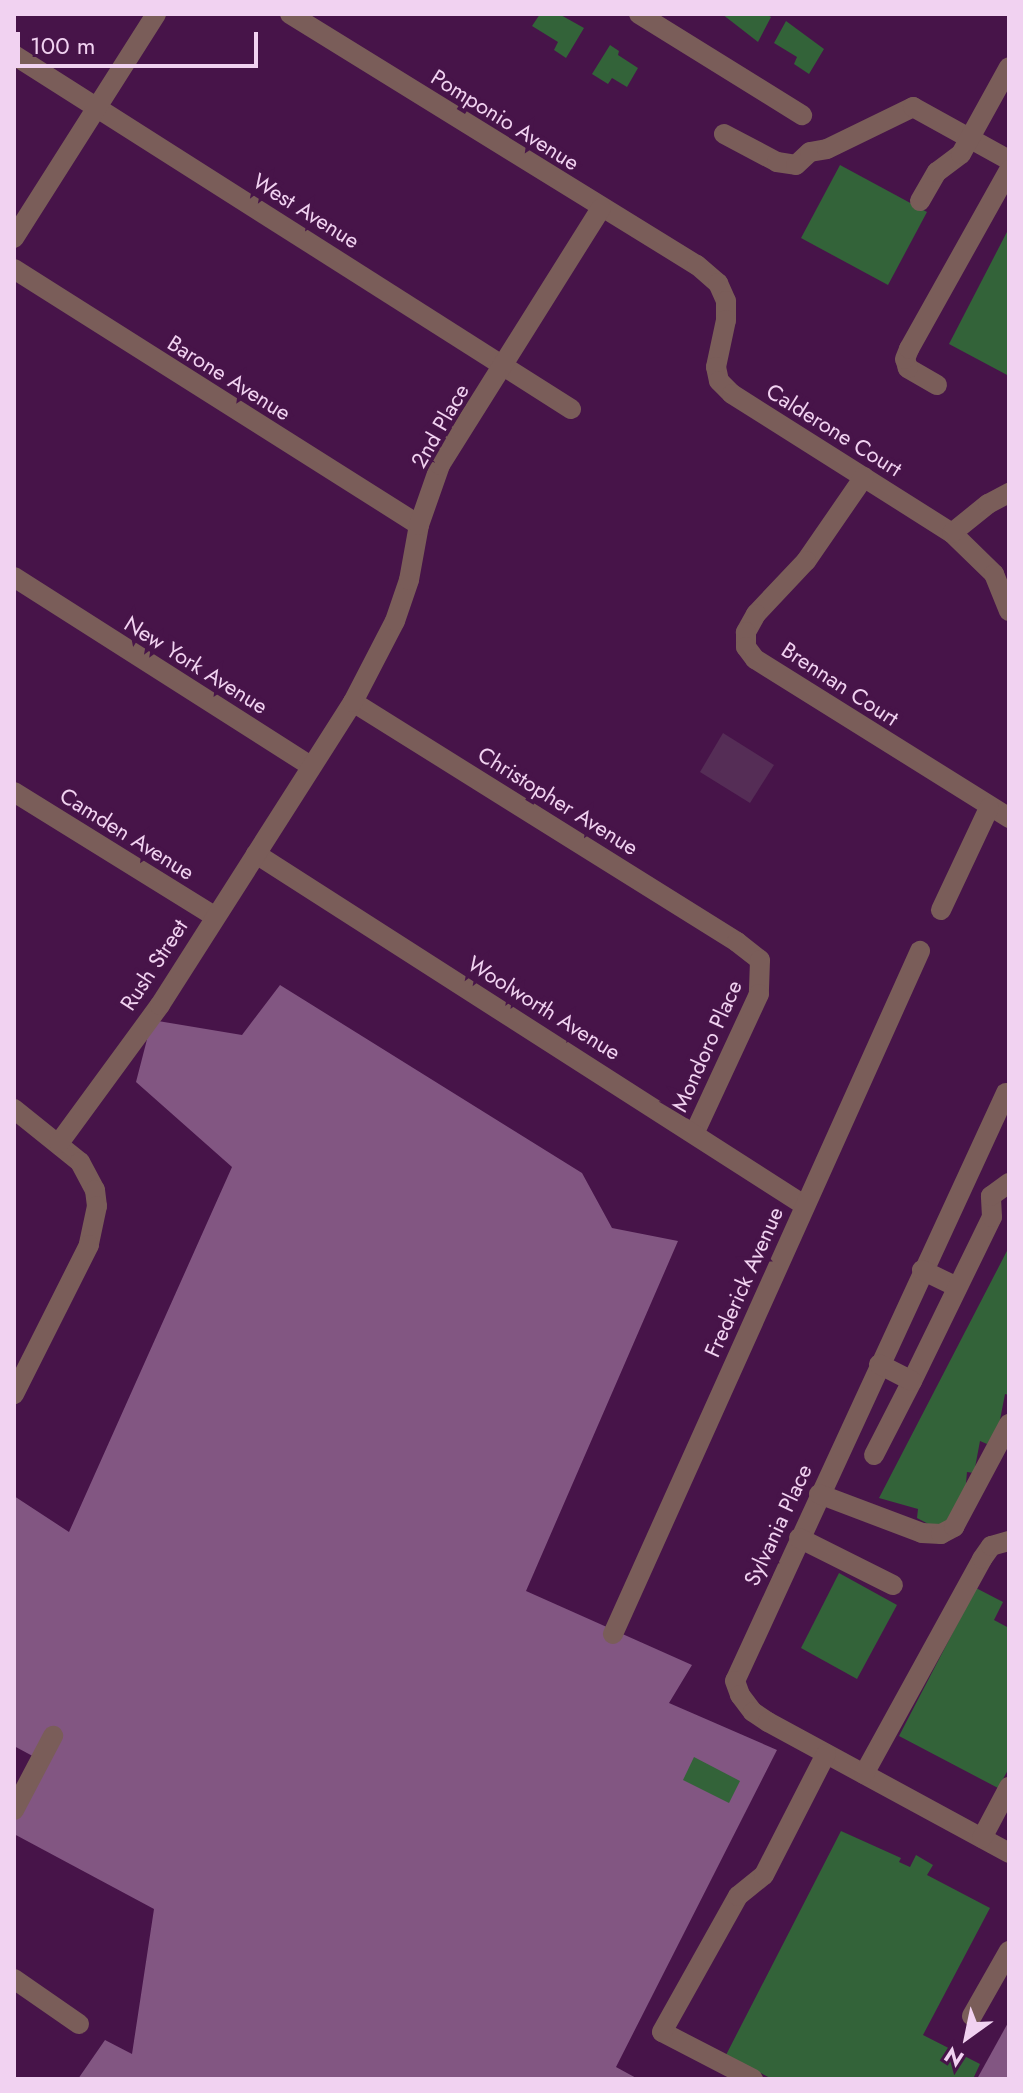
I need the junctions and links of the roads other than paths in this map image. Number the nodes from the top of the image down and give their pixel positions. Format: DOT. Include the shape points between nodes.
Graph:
graph roads {
  1 [pos="156,14"];
  2 [pos="290,14"];
  3 [pos="639,14"];
  4 [pos="672,23"];
  5 [pos="14,55"];
  6 [pos="1009,67"];
  7 [pos="97,108"];
  8 [pos="802,115"];
  9 [pos="724,134"];
  10 [pos="970,138"];
  11 [pos="1009,160"];
  12 [pos="1009,170"];
  13 [pos="920,201"];
  14 [pos="601,208"];
  15 [pos="14,238"];
  16 [pos="697,265"];
  17 [pos="14,269"];
  18 [pos="504,365"];
  19 [pos="937,385"];
  20 [pos="571,409"];
  21 [pos="864,477"];
  22 [pos="1009,493"];
  23 [pos="419,525"];
  24 [pos="952,533"];
  25 [pos="14,577"];
  26 [pos="1009,611"];
  27 [pos="353,702"];
  28 [pos="311,766"];
  29 [pos="14,792"];
  30 [pos="989,808"];
  31 [pos="1009,818"];
  32 [pos="256,854"];
  33 [pos="941,910"];
  34 [pos="214,916"];
  35 [pos="737,942"];
  36 [pos="920,951"];
  37 [pos="1008,1095"];
  38 [pos="14,1109"];
  39 [pos="695,1132"];
  40 [pos="59,1143"];
  41 [pos="1009,1183"];
  42 [pos="804,1205"];
  43 [pos="922,1270"];
  44 [pos="957,1287"];
  45 [pos="879,1364"];
  46 [pos="912,1381"];
  47 [pos="14,1394"];
  48 [pos="1009,1424"];
  49 [pos="874,1455"];
  50 [pos="819,1494"];
  51 [pos="799,1538"];
  52 [pos="1009,1541"];
  53 [pos="893,1585"];
  54 [pos="613,1634"];
  55 [pos="53,1736"];
  56 [pos="826,1754"];
  57 [pos="864,1774"];
  58 [pos="1009,1787"];
  59 [pos="14,1810"];
  60 [pos="982,1838"];
  61 [pos="1009,1852"];
  62 [pos="1009,1951"];
  63 [pos="14,1979"];
  64 [pos="972,2016"];
  65 [pos="79,2024"];
  66 [pos="753,2079"];
  1 -- 7 [label="street"];
  2 -- 14 [label="street, Pomponio Avenue"];
  3 -- 4 [label="street"];
  4 -- 8 [label="street"];
  5 -- 7 [label="street, West Avenue"];
  6 -- 10 [label="street"];
  7 -- 15 [label="street"];
  7 -- 18 [label="street, West Avenue"];
  9 -- 10 [label="street" via="777,162 796,165 810,152 827,149 913,107"];
  10 -- 11 [label="street"];
  10 -- 13 [label="street" via="961,154 937,172"];
  12 -- 19 [label="street" via="905,359 908,368"];
  14 -- 16 [label="street, Pomponio Avenue"];
  14 -- 18 [label="street, 2nd Place"];
  16 -- 21 [label="street, Calderone Court" via="718,283 726,301 716,367 719,381"];
  17 -- 23 [label="street, Barone Avenue"];
  18 -- 20 [label="street, West Avenue"];
  18 -- 23 [label="street, 2nd Place" via="440,465"];
  21 -- 24 [label="street, Calderone Court"];
  21 -- 30 [label="street, Brennan Court" via="806,561 756,614 746,632 746,647 755,659"];
  22 -- 24 [label="street"];
  23 -- 27 [label="street, 2nd Place" via="395,621"];
  24 -- 26 [label="street, Calderone Court" via="994,574"];
  25 -- 28 [label="street, New York Avenue"];
  27 -- 28 [label="street, 2nd Place"];
  27 -- 35 [label="street, Christopher Avenue"];
  28 -- 32 [label="street, Rush Street"];
  29 -- 34 [label="street, Camden Avenue"];
  30 -- 31 [label="street, Brennan Court"];
  30 -- 33 [label="street"];
  32 -- 34 [label="street, Rush Street"];
  32 -- 39 [label="street, Woolworth Avenue"];
  34 -- 40 [label="street, Rush Street" via="160,1005"];
  35 -- 39 [label="street, Mondoro Place" via="760,960 759,994"];
  36 -- 42 [label="street, Frederick Avenue"];
  37 -- 43 [label="street, Sylvania Place"];
  38 -- 40 [label="street"];
  39 -- 42 [label="street, Woolworth Avenue"];
  40 -- 47 [label="street" via="89,1175 97,1222"];
  41 -- 44 [label="street" via="991,1196 992,1217"];
  42 -- 54 [label="street, Frederick Avenue"];
  43 -- 44 [label="street"];
  43 -- 45 [label="street, Sylvania Place"];
  44 -- 46 [label="street"];
  45 -- 46 [label="street"];
  45 -- 50 [label="street, Sylvania Place"];
  46 -- 49 [label="street"];
  48 -- 50 [label="street" via="954,1527 941,1534 922,1533"];
  50 -- 51 [label="street, Sylvania Place"];
  51 -- 53 [label="street"];
  51 -- 56 [label="street, Sylvania Place" via="735,1681 753,1712"];
  52 -- 57 [label="street" via="991,1546 982,1559"];
  55 -- 59 [label="street"];
  56 -- 57 [label="street, Sylvania Place"];
  56 -- 66 [label="street" via="764,1875 738,1896 662,2032"];
  57 -- 60 [label="street, Sylvania Place"];
  58 -- 60 [label="street"];
  60 -- 61 [label="street, Sylvania Place"];
  62 -- 64 [label="street"];
  63 -- 65 [label="street"];
}
